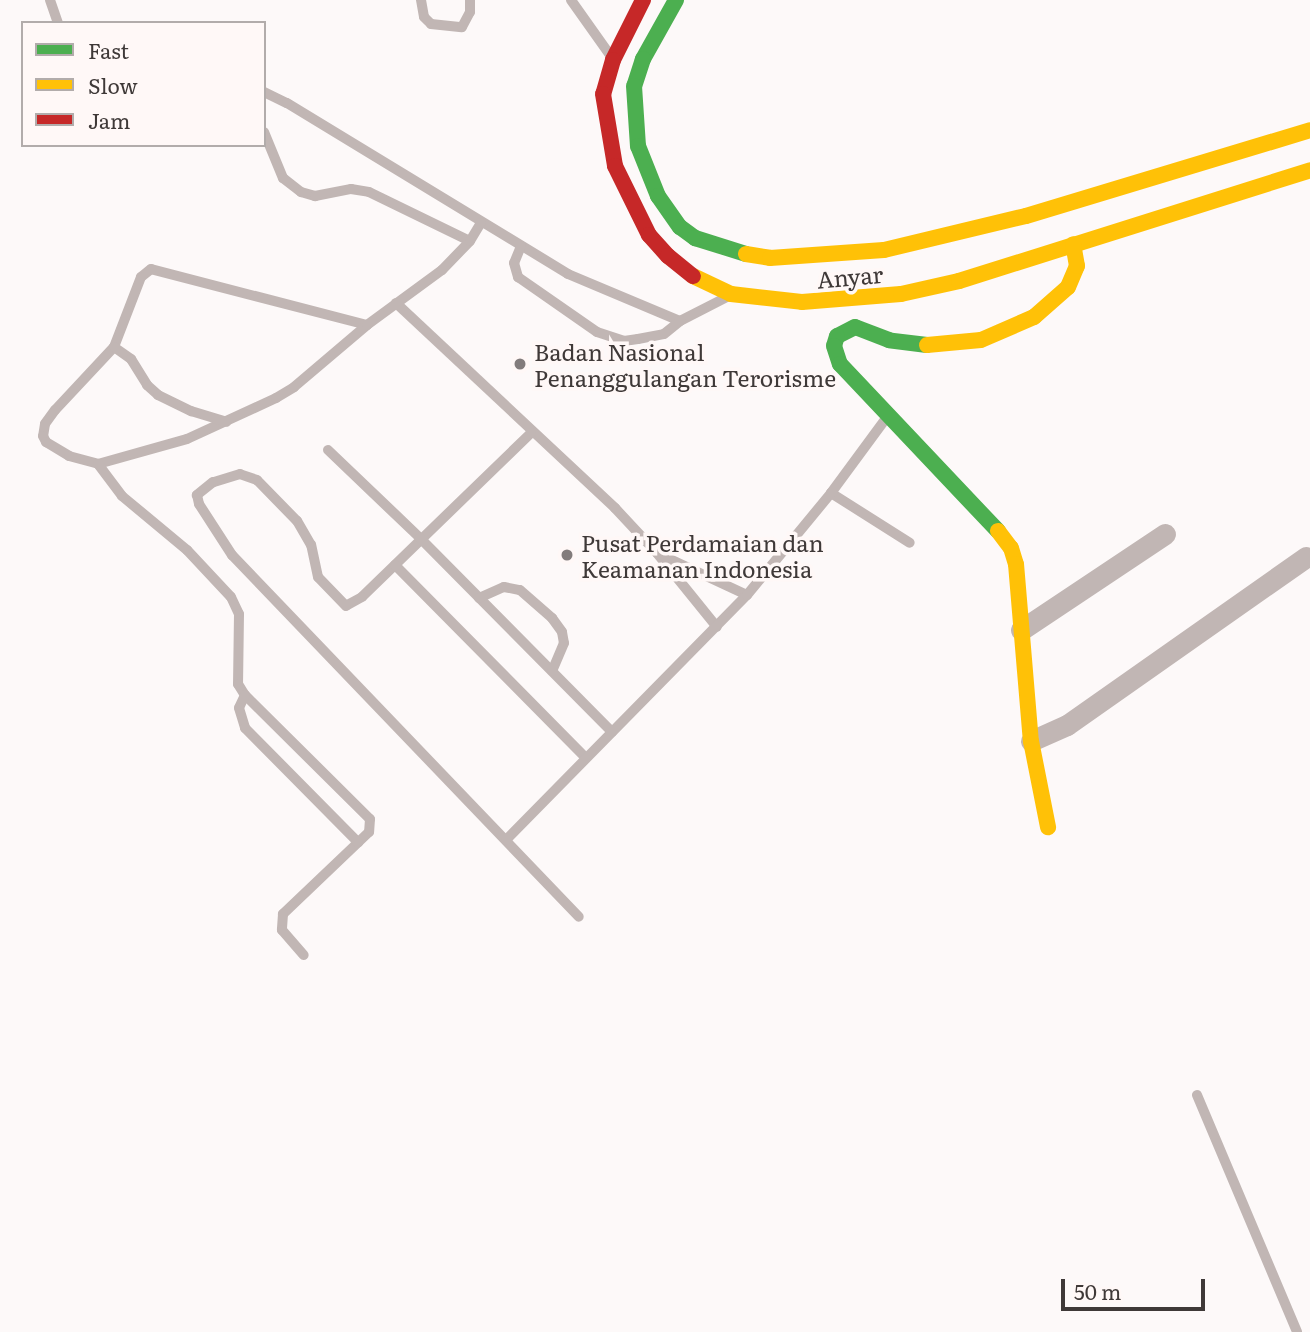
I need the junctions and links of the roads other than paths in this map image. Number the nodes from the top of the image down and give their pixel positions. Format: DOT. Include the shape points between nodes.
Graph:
graph roads {
  1 [pos="50,0"];
  2 [pos="421,0"];
  3 [pos="470,0"];
  4 [pos="571,0"];
  5 [pos="643,0"];
  6 [pos="676,0"];
  7 [pos="57,21"];
  8 [pos="613,60"];
  9 [pos="266,93"];
  10 [pos="603,94"];
  11 [pos="632,99"];
  12 [pos="1310,130"];
  13 [pos="266,137"];
  14 [pos="1310,170"];
  15 [pos="481,223"];
  16 [pos="1032,236"];
  17 [pos="470,241"];
  18 [pos="1073,244"];
  19 [pos="521,246"];
  20 [pos="731,294"];
  21 [pos="396,303"];
  22 [pos="680,321"];
  23 [pos="367,325"];
  24 [pos="114,347"];
  25 [pos="888,415"];
  26 [pos="226,422"];
  27 [pos="531,433"];
  28 [pos="328,450"];
  29 [pos="98,464"];
  30 [pos="831,493"];
  31 [pos="1165,534"];
  32 [pos="420,538"];
  33 [pos="910,543"];
  34 [pos="657,552"];
  35 [pos="1306,557"];
  36 [pos="395,565"];
  37 [pos="747,595"];
  38 [pos="478,597"];
  39 [pos="717,627"];
  40 [pos="1021,630"];
  41 [pos="552,671"];
  42 [pos="245,695"];
  43 [pos="612,732"];
  44 [pos="1031,741"];
  45 [pos="300,750"];
  46 [pos="585,757"];
  47 [pos="284,767"];
  48 [pos="1048,827"];
  49 [pos="506,839"];
  50 [pos="358,842"];
  51 [pos="579,917"];
  52 [pos="304,954"];
  53 [pos="1197,1095"];
  54 [pos="1297,1332"];
  1 -- 7 [label="lane"];
  2 -- 3 [label="lane" via="424,17 431,24 462,27"];
  4 -- 8 [label="lane"];
  5 -- 8 [label="street, Anyar"];
  6 -- 11 [label="street, Anyar" via="643,59"];
  8 -- 10 [label="street, Anyar"];
  9 -- 15 [label="lane"];
  10 -- 11 [label="street"];
  10 -- 20 [label="street, Anyar" via="615,166 649,235 684,271"];
  11 -- 16 [label="street, Anyar" via="638,146 671,216 695,238 738,253 769,258"];
  12 -- 16 [label="street, Anyar"];
  13 -- 17 [label="lane" via="283,178 301,192 315,196 351,188 369,192"];
  14 -- 18 [label="street, Anyar"];
  15 -- 17 [label="lane"];
  15 -- 19 [label="lane"];
  16 -- 18 [label="street, Anyar"];
  16 -- 20 [label="street, Anyar" via="959,281 901,294 802,302"];
  17 -- 21 [label="lane" via="442,270"];
  18 -- 25 [label="street" via="1077,266 1055,301 1034,317 981,340 919,344 890,340 855,327 837,336 834,346 840,365"];
  19 -- 22 [label="lane" via="568,274"];
  19 -- 22 [label="lane" via="514,263 518,277 597,332 624,341 664,334"];
  20 -- 22 [label="lane"];
  21 -- 23 [label="lane"];
  21 -- 27 [label="lane"];
  23 -- 24 [label="lane" via="151,269 141,277"];
  23 -- 26 [label="lane" via="294,387"];
  24 -- 26 [label="lane" via="131,359 158,395"];
  24 -- 29 [label="lane" via="55,410 43,430 53,447"];
  25 -- 30 [label="lane"];
  25 -- 40 [label="street" via="1004,537 1016,564"];
  26 -- 29 [label="lane" via="187,439"];
  27 -- 32 [label="lane"];
  27 -- 34 [label="lane"];
  28 -- 32 [label="lane"];
  29 -- 42 [label="lane" via="122,496 187,550 237,606 238,684"];
  30 -- 33 [label="lane"];
  30 -- 37 [label="lane"];
  31 -- 40 [label="street"];
  32 -- 36 [label="lane"];
  32 -- 38 [label="lane"];
  34 -- 37 [label="lane"];
  34 -- 39 [label="lane"];
  35 -- 44 [label="street" via="1078,718"];
  36 -- 46 [label="lane"];
  36 -- 49 [label="lane" via="346,606 318,577 298,521 257,480 240,474 213,482 198,495 199,504 232,555"];
  37 -- 39 [label="lane"];
  38 -- 41 [label="lane"];
  38 -- 41 [label="lane" via="504,587 520,590 552,618 564,643"];
  39 -- 43 [label="lane"];
  40 -- 44 [label="street"];
  41 -- 43 [label="lane"];
  42 -- 45 [label="lane"];
  42 -- 47 [label="lane" via="239,708 241,722"];
  43 -- 46 [label="lane"];
  44 -- 48 [label="street"];
  45 -- 47 [label="lane"];
  45 -- 50 [label="lane" via="370,819 369,832"];
  46 -- 49 [label="lane"];
  47 -- 50 [label="lane"];
  49 -- 51 [label="lane"];
  50 -- 52 [label="lane" via="283,914 282,930"];
  53 -- 54 [label="lane"];
}
